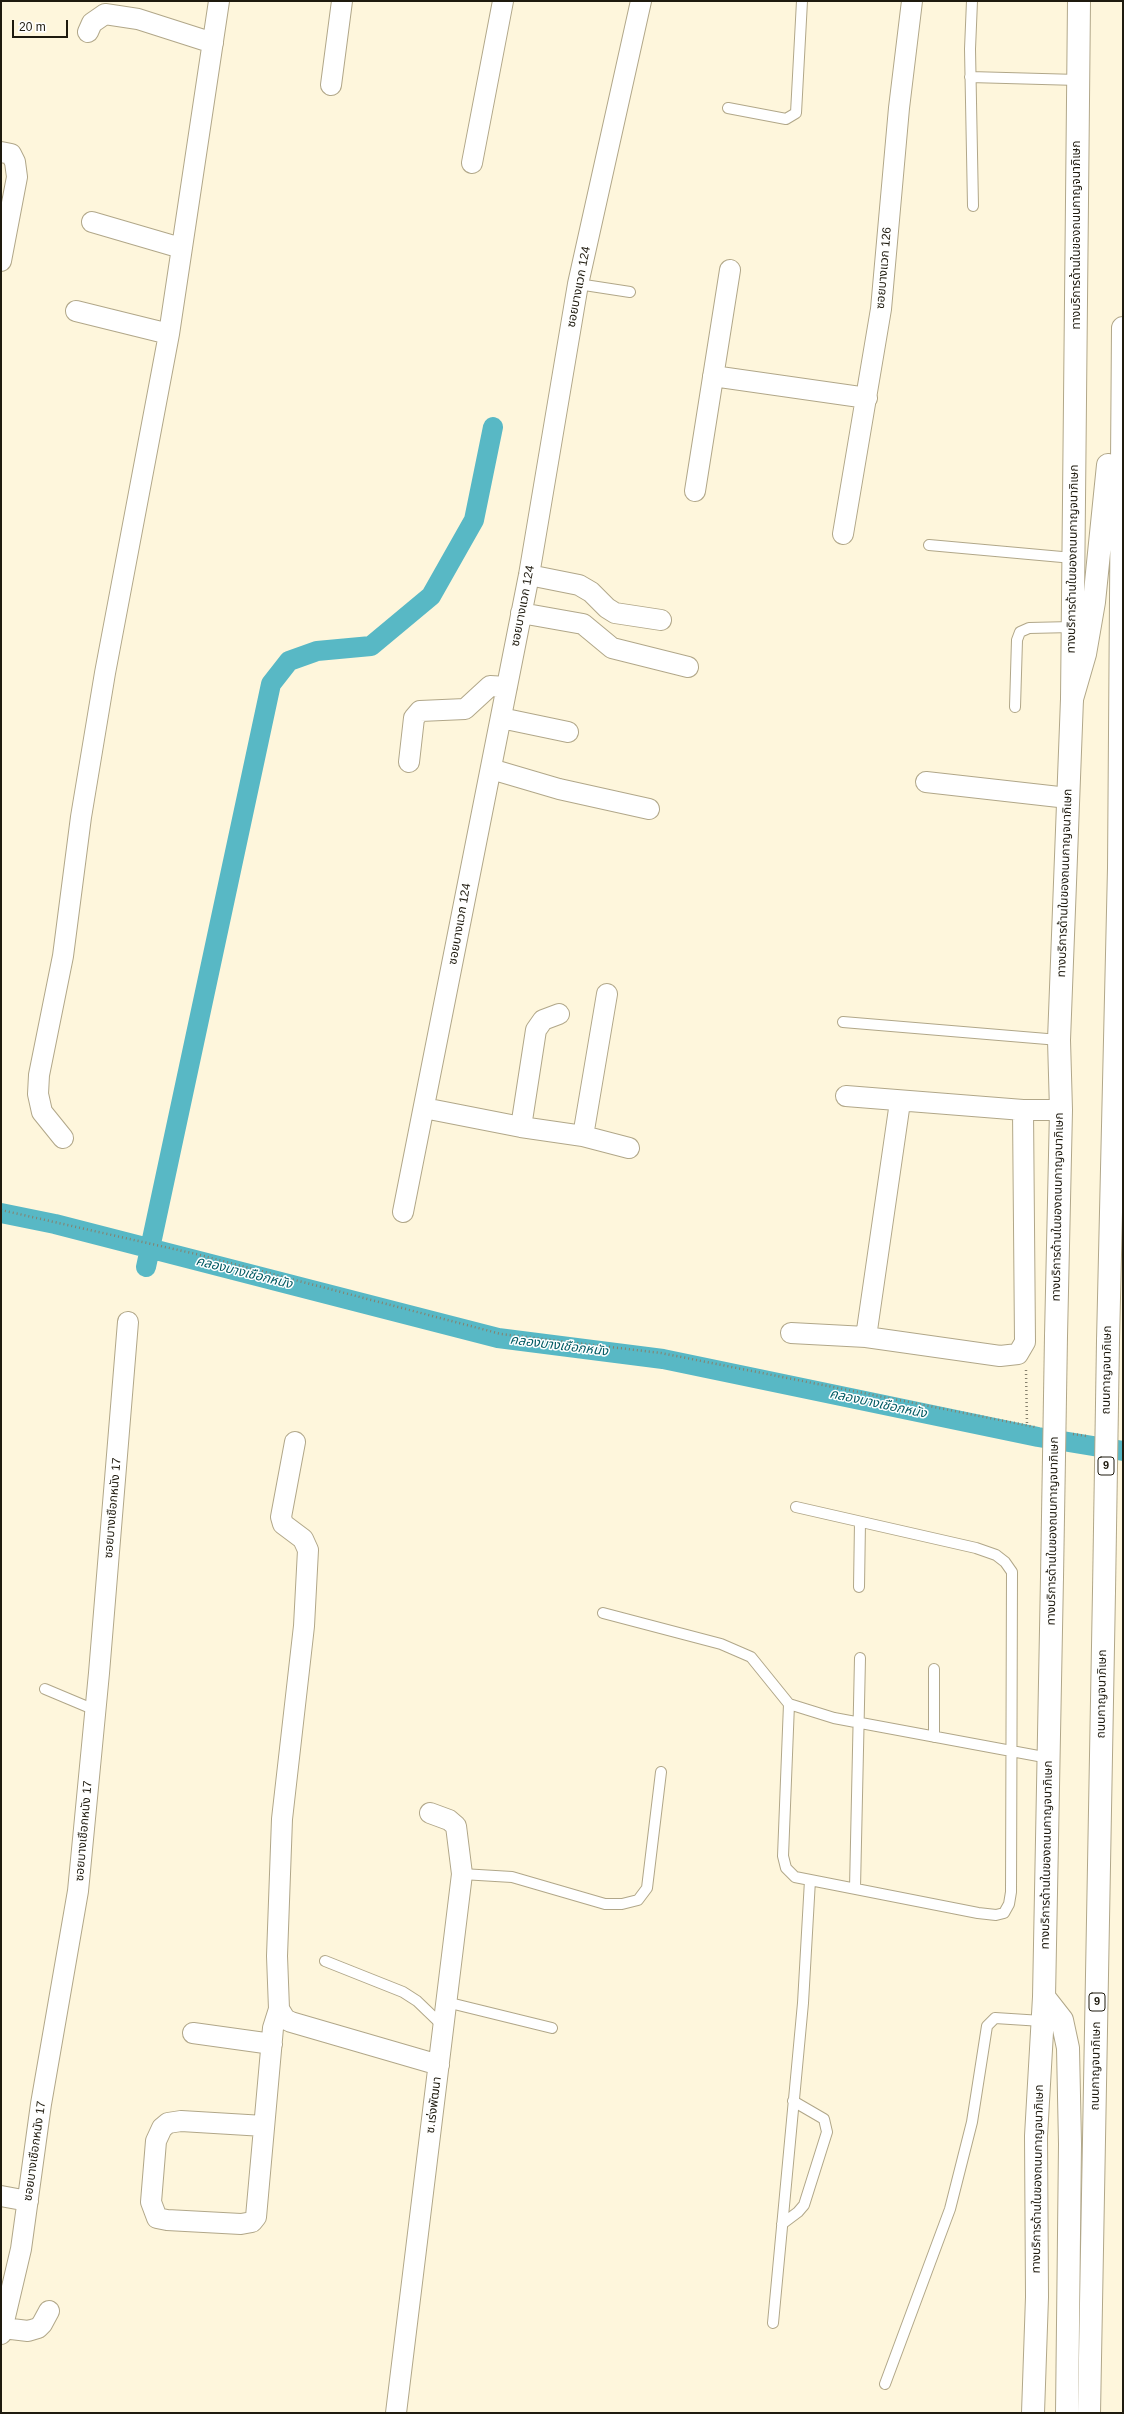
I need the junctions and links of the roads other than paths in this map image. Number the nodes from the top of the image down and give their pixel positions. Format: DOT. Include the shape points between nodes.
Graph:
graph roads {
  1 [pos="219,1"];
  2 [pos="342,1"];
  3 [pos="503,1"];
  4 [pos="641,1"];
  5 [pos="802,1"];
  6 [pos="912,1"];
  7 [pos="972,1"];
  8 [pos="1079,1"];
  9 [pos="88,32"];
  10 [pos="213,43"];
  11 [pos="970,77"];
  12 [pos="1078,80"];
  13 [pos="331,85"];
  14 [pos="728,108"];
  15 [pos="1,152"];
  16 [pos="472,163"];
  17 [pos="973,206"];
  18 [pos="92,222"];
  19 [pos="181,248"];
  20 [pos="1,261"];
  21 [pos="730,270"];
  22 [pos="578,284"];
  23 [pos="630,292"];
  24 [pos="76,311"];
  25 [pos="1123,328"];
  26 [pos="169,334"];
  27 [pos="713,376"];
  28 [pos="1121,396"];
  29 [pos="867,398"];
  30 [pos="695,492"];
  31 [pos="843,534"];
  32 [pos="929,545"];
  33 [pos="1073,558"];
  34 [pos="529,575"];
  35 [pos="521,612"];
  36 [pos="661,620"];
  37 [pos="1072,627"];
  38 [pos="688,667"];
  39 [pos="507,687"];
  40 [pos="1072,699"];
  41 [pos="1014,707"];
  42 [pos="501,718"];
  43 [pos="568,732"];
  44 [pos="409,762"];
  45 [pos="491,769"];
  46 [pos="926,782"];
  47 [pos="1068,798"];
  48 [pos="649,809"];
  49 [pos="607,994"];
  50 [pos="559,1014"];
  51 [pos="843,1022"];
  52 [pos="1059,1040"];
  53 [pos="846,1096"];
  54 [pos="900,1102"];
  55 [pos="424,1108"];
  56 [pos="1022,1110"];
  57 [pos="1061,1110"];
  58 [pos="521,1127"];
  59 [pos="583,1136"];
  60 [pos="63,1138"];
  61 [pos="629,1148"];
  62 [pos="403,1212"];
  63 [pos="128,1322"];
  64 [pos="791,1333"];
  65 [pos="866,1337"];
  66 [pos="295,1442"];
  67 [pos="796,1507"];
  68 [pos="860,1522"];
  69 [pos="859,1587"];
  70 [pos="603,1613"];
  71 [pos="860,1658"];
  72 [pos="934,1669"];
  73 [pos="45,1690"];
  74 [pos="789,1704"];
  75 [pos="95,1710"];
  76 [pos="860,1722"];
  77 [pos="934,1737"];
  78 [pos="1011,1751"];
  79 [pos="1049,1758"];
  80 [pos="661,1772"];
  81 [pos="430,1813"];
  82 [pos="462,1874"];
  83 [pos="810,1880"];
  84 [pos="855,1888"];
  85 [pos="325,1961"];
  86 [pos="1044,1997"];
  87 [pos="446,2002"];
  88 [pos="279,2009"];
  89 [pos="1042,2021"];
  90 [pos="443,2026"];
  91 [pos="552,2028"];
  92 [pos="193,2033"];
  93 [pos="272,2044"];
  94 [pos="439,2065"];
  95 [pos="793,2101"];
  96 [pos="264,2126"];
  97 [pos="1,2196"];
  98 [pos="28,2201"];
  99 [pos="782,2224"];
  100 [pos="49,2311"];
  101 [pos="773,2323"];
  102 [pos="2,2331"];
  103 [pos="885,2384"];
  104 [pos="1067,2411"];
  105 [pos="396,2413"];
  106 [pos="1033,2413"];
  107 [pos="1089,2413"];
  1 -- 10 [label="street"];
  2 -- 13 [label="street"];
  3 -- 16 [label="street"];
  4 -- 22 [label="street, ซอยบางแวก 124"];
  5 -- 14 [label="lane" via="796,113 786,119"];
  6 -- 29 [label="street, ซอยบางแวก 126" via="898,108 881,309"];
  7 -- 11 [label="lane"];
  8 -- 12 [label="main road, ทางบริการด้านในของถนนกาญจนาภิเษก"];
  9 -- 10 [label="street" via="92,23 105,14 138,19"];
  10 -- 19 [label="street"];
  11 -- 12 [label="lane"];
  11 -- 17 [label="lane"];
  12 -- 33 [label="main road, ทางบริการด้านในของถนนกาญจนาภิเษก"];
  15 -- 20 [label="street" via="11,154 17,177"];
  18 -- 19 [label="street"];
  19 -- 26 [label="street"];
  21 -- 27 [label="street"];
  22 -- 23 [label="lane"];
  22 -- 34 [label="street, ซอยบางแวก 124"];
  24 -- 26 [label="street"];
  25 -- 28 [label="main road, ถนนกาญจนาภิเษก / 9"];
  26 -- 60 [label="street" via="105,674 81,817 63,956 39,1075 38,1094 42,1112"];
  27 -- 29 [label="street"];
  27 -- 30 [label="street"];
  28 -- 40 [label="main road" via="1111,437 1094,602 1085,654"];
  28 -- 107 [label="main road, ถนนกาญจนาภิเษก / 9, bridge" via="1119,868"];
  29 -- 31 [label="street, ซอยบางแวก 126"];
  32 -- 33 [label="lane"];
  33 -- 37 [label="main road, ทางบริการด้านในของถนนกาญจนาภิเษก"];
  34 -- 35 [label="street, ซอยบางแวก 124"];
  34 -- 36 [label="street" via="578,585 591,592 615,613"];
  35 -- 38 [label="street" via="583,624 612,648"];
  35 -- 39 [label="street, ซอยบางแวก 124"];
  37 -- 40 [label="main road, ทางบริการด้านในของถนนกาญจนาภิเษก"];
  37 -- 41 [label="lane" via="1029,628 1020,632 1017,640"];
  39 -- 42 [label="street, ซอยบางแวก 124"];
  39 -- 44 [label="street" via="490,686 465,709 420,711 414,718"];
  40 -- 47 [label="main road, ทางบริการด้านในของถนนกาญจนาภิเษก"];
  42 -- 43 [label="street"];
  42 -- 45 [label="street, ซอยบางแวก 124"];
  45 -- 48 [label="street" via="559,789"];
  45 -- 55 [label="street, ซอยบางแวก 124"];
  46 -- 47 [label="street"];
  47 -- 52 [label="main road, ทางบริการด้านในของถนนกาญจนาภิเษก"];
  49 -- 59 [label="street"];
  50 -- 58 [label="street" via="543,1020 536,1030"];
  51 -- 52 [label="lane"];
  52 -- 57 [label="main road, ทางบริการด้านในของถนนกาญจนาภิเษก"];
  53 -- 54 [label="street"];
  54 -- 56 [label="street"];
  54 -- 65 [label="street"];
  55 -- 58 [label="street"];
  55 -- 62 [label="street, ซอยบางแวก 124"];
  56 -- 57 [label="street"];
  56 -- 65 [label="street" via="1025,1342 1018,1354 1000,1356"];
  57 -- 79 [label="main road, ทางบริการด้านในของถนนกาญจนาภิเษก, bridge"];
  58 -- 59 [label="street"];
  59 -- 61 [label="street"];
  63 -- 75 [label="street, ซอยบางเชือกหนัง 17"];
  64 -- 65 [label="street"];
  66 -- 88 [label="street" via="281,1517 283,1524 303,1539 308,1550 304,1626 282,1819 277,1956"];
  67 -- 68 [label="lane"];
  68 -- 69 [label="lane"];
  68 -- 78 [label="lane" via="976,1548 996,1555 1012,1572"];
  70 -- 74 [label="lane" via="721,1644 750,1657"];
  71 -- 76 [label="lane"];
  72 -- 77 [label="lane"];
  73 -- 75 [label="lane"];
  74 -- 76 [label="lane" via="834,1718"];
  74 -- 83 [label="lane" via="783,1856 786,1868 795,1877"];
  75 -- 98 [label="street, ซอยบางเชือกหนัง 17" via="78,1891 41,2104"];
  76 -- 77 [label="lane"];
  76 -- 84 [label="lane"];
  77 -- 78 [label="lane"];
  78 -- 79 [label="lane"];
  78 -- 84 [label="lane" via="1011,1892 1004,1913 978,1913"];
  79 -- 86 [label="main road, ทางบริการด้านในของถนนกาญจนาภิเษก"];
  80 -- 82 [label="lane" via="647,1888 638,1900 622,1904 605,1904 512,1877"];
  81 -- 82 [label="street, ซ.เร่งพัฒนา" via="449,1820 456,1826"];
  82 -- 87 [label="street, ซ.เร่งพัฒนา"];
  83 -- 84 [label="lane"];
  83 -- 95 [label="lane" via="803,2003"];
  85 -- 90 [label="lane" via="403,1992"];
  86 -- 89 [label="main road, ทางบริการด้านในของถนนกาญจนาภิเษก"];
  86 -- 104 [label="main road" via="1062,2020 1068,2048 1070,2144"];
  87 -- 90 [label="street, ซ.เร่งพัฒนา"];
  87 -- 91 [label="lane"];
  88 -- 93 [label="street" via="273,2028"];
  88 -- 94 [label="street" via="285,2019 291,2022"];
  89 -- 103 [label="lane" via="995,2018 987,2026 972,2122 950,2209"];
  89 -- 106 [label="main road, ทางบริการด้านในของถนนกาญจนาภิเษก" via="1036,2136 1037,2297"];
  90 -- 94 [label="street, ซ.เร่งพัฒนา"];
  92 -- 93 [label="street"];
  93 -- 96 [label="street"];
  94 -- 105 [label="street, ซ.เร่งพัฒนา"];
  95 -- 99 [label="lane"];
  95 -- 99 [label="lane" via="824,2118 827,2132 804,2205"];
  96 -- 96 [label="street" via="181,2121 168,2123 162,2128 156,2141 151,2202 157,2218 226,2223 252,2222 258,2207"];
  97 -- 98 [label="street"];
  98 -- 102 [label="street, ซอยบางเชือกหนัง 17" via="21,2249"];
  99 -- 101 [label="lane"];
  100 -- 102 [label="street" via="38,2328 28,2331"];
}
